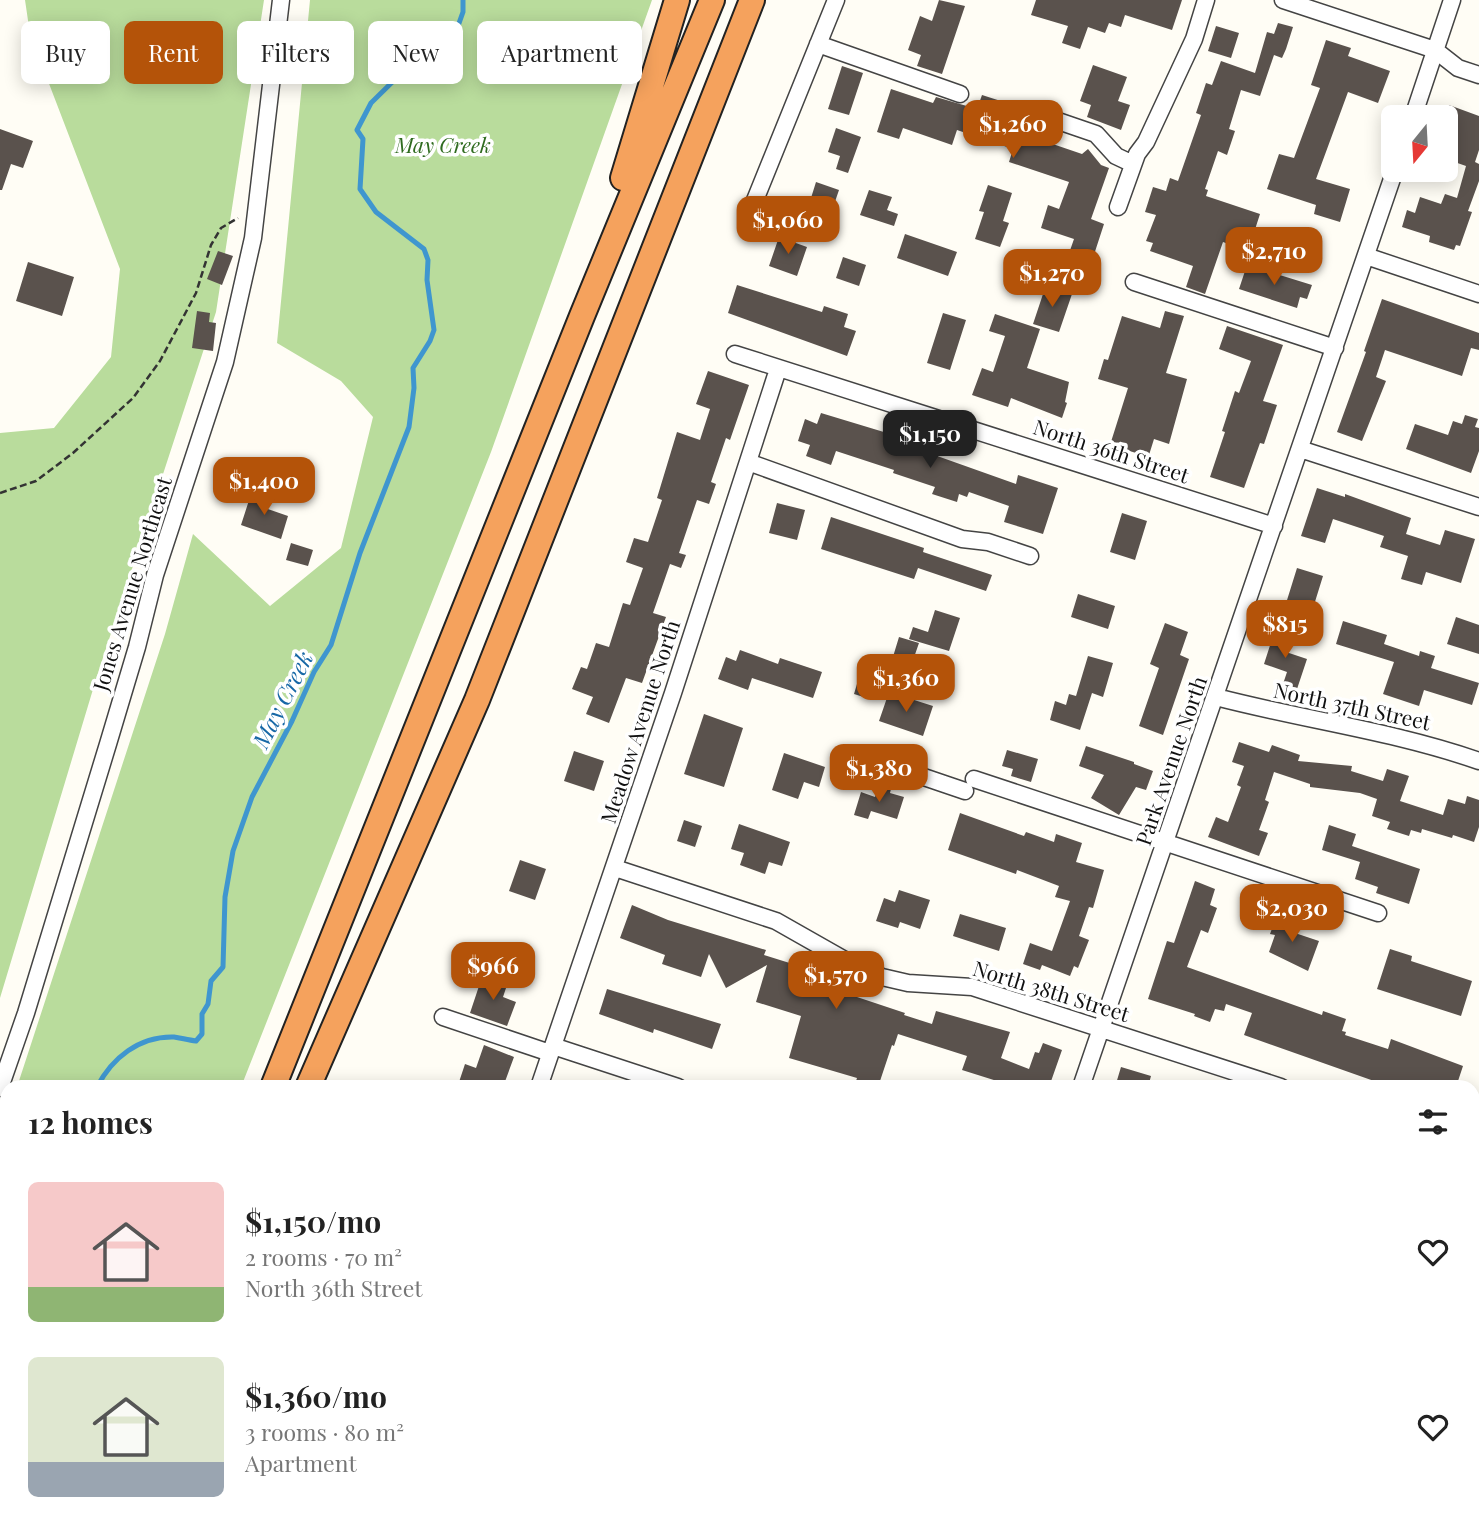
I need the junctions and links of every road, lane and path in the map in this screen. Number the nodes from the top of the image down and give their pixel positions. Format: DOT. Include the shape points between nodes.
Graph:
graph roads {
  1 [pos="281,0"];
  2 [pos="677,0"];
  3 [pos="712,0"];
  4 [pos="752,0"];
  5 [pos="836,0"];
  6 [pos="1206,0"];
  7 [pos="1283,0"];
  8 [pos="1452,0"];
  9 [pos="818,44"];
  10 [pos="1435,50"];
  11 [pos="1479,75"];
  12 [pos="960,94"];
  13 [pos="1417,105"];
  14 [pos="1026,110"];
  15 [pos="1133,164"];
  16 [pos="1391,182"];
  17 [pos="256,208"];
  18 [pos="1118,208"];
  19 [pos="749,215"];
  20 [pos="1366,256"];
  21 [pos="1134,282"];
  22 [pos="1479,294"];
  23 [pos="582,316"];
  24 [pos="1335,348"];
  25 [pos="735,354"];
  26 [pos="778,369"];
  27 [pos="1300,449"];
  28 [pos="748,462"];
  29 [pos="0,493"];
  30 [pos="1479,507"];
  31 [pos="1274,526"];
  32 [pos="1030,556"];
  33 [pos="1216,697"];
  34 [pos="1479,761"];
  35 [pos="915,774"];
  36 [pos="1166,844"];
  37 [pos="615,867"];
  38 [pos="1378,913"];
  39 [pos="339,1015"];
  40 [pos="443,1017"];
  41 [pos="1102,1028"];
  42 [pos="551,1049"];
  43 [pos="3,1080"];
  44 [pos="276,1080"];
  45 [pos="311,1080"];
  46 [pos="320,1080"];
  47 [pos="541,1080"];
  48 [pos="655,1080"];
  49 [pos="1083,1080"];
  50 [pos="1260,1080"];
  1 -- 17 [label="street, Jones Avenue Northeast"];
  2 -- 23 [label="highway"];
  3 -- 23 [label="highway"];
  4 -- 39 [label="highway" via="477,700"];
  5 -- 9 [label="street"];
  6 -- 15 [label="street" via="1194,39"];
  7 -- 10 [label="street"];
  8 -- 10 [label="street"];
  9 -- 12 [label="street"];
  9 -- 19 [label="street"];
  10 -- 11 [label="street" via="1458,68"];
  10 -- 13 [label="street"];
  14 -- 15 [label="street" via="1096,134 1116,156"];
  15 -- 18 [label="street"];
  16 -- 20 [label="street, Park Avenue North"];
  17 -- 29 [label="path" via="221,228 191,303 133,398 36,481"];
  17 -- 43 [label="street, Jones Avenue Northeast" via="225,362 155,575"];
  20 -- 22 [label="street"];
  20 -- 24 [label="street, Park Avenue North"];
  21 -- 24 [label="street"];
  23 -- 44 [label="highway"];
  24 -- 27 [label="street, Park Avenue North"];
  25 -- 26 [label="street, North 36th Street"];
  26 -- 28 [label="street, Meadow Avenue North"];
  26 -- 31 [label="street, North 36th Street"];
  27 -- 30 [label="street"];
  27 -- 31 [label="street, Park Avenue North"];
  28 -- 32 [label="street" via="962,539"];
  28 -- 37 [label="street, Meadow Avenue North"];
  31 -- 33 [label="street, Park Avenue North"];
  33 -- 34 [label="street, North 37th Street" via="1382,732"];
  33 -- 36 [label="street, Park Avenue North"];
  35 -- 36 [label="street" via="969,785"];
  36 -- 38 [label="street"];
  36 -- 41 [label="street, Park Avenue North"];
  37 -- 41 [label="street, North 38th Street" via="776,921 882,976 908,983 972,987"];
  37 -- 42 [label="street, Meadow Avenue North"];
  39 -- 45 [label="highway"];
  39 -- 46 [label="highway"];
  40 -- 42 [label="street"];
  41 -- 49 [label="street, Park Avenue North"];
  41 -- 50 [label="street, North 38th Street"];
  42 -- 47 [label="street, Meadow Avenue North"];
  42 -- 48 [label="street"];
}
